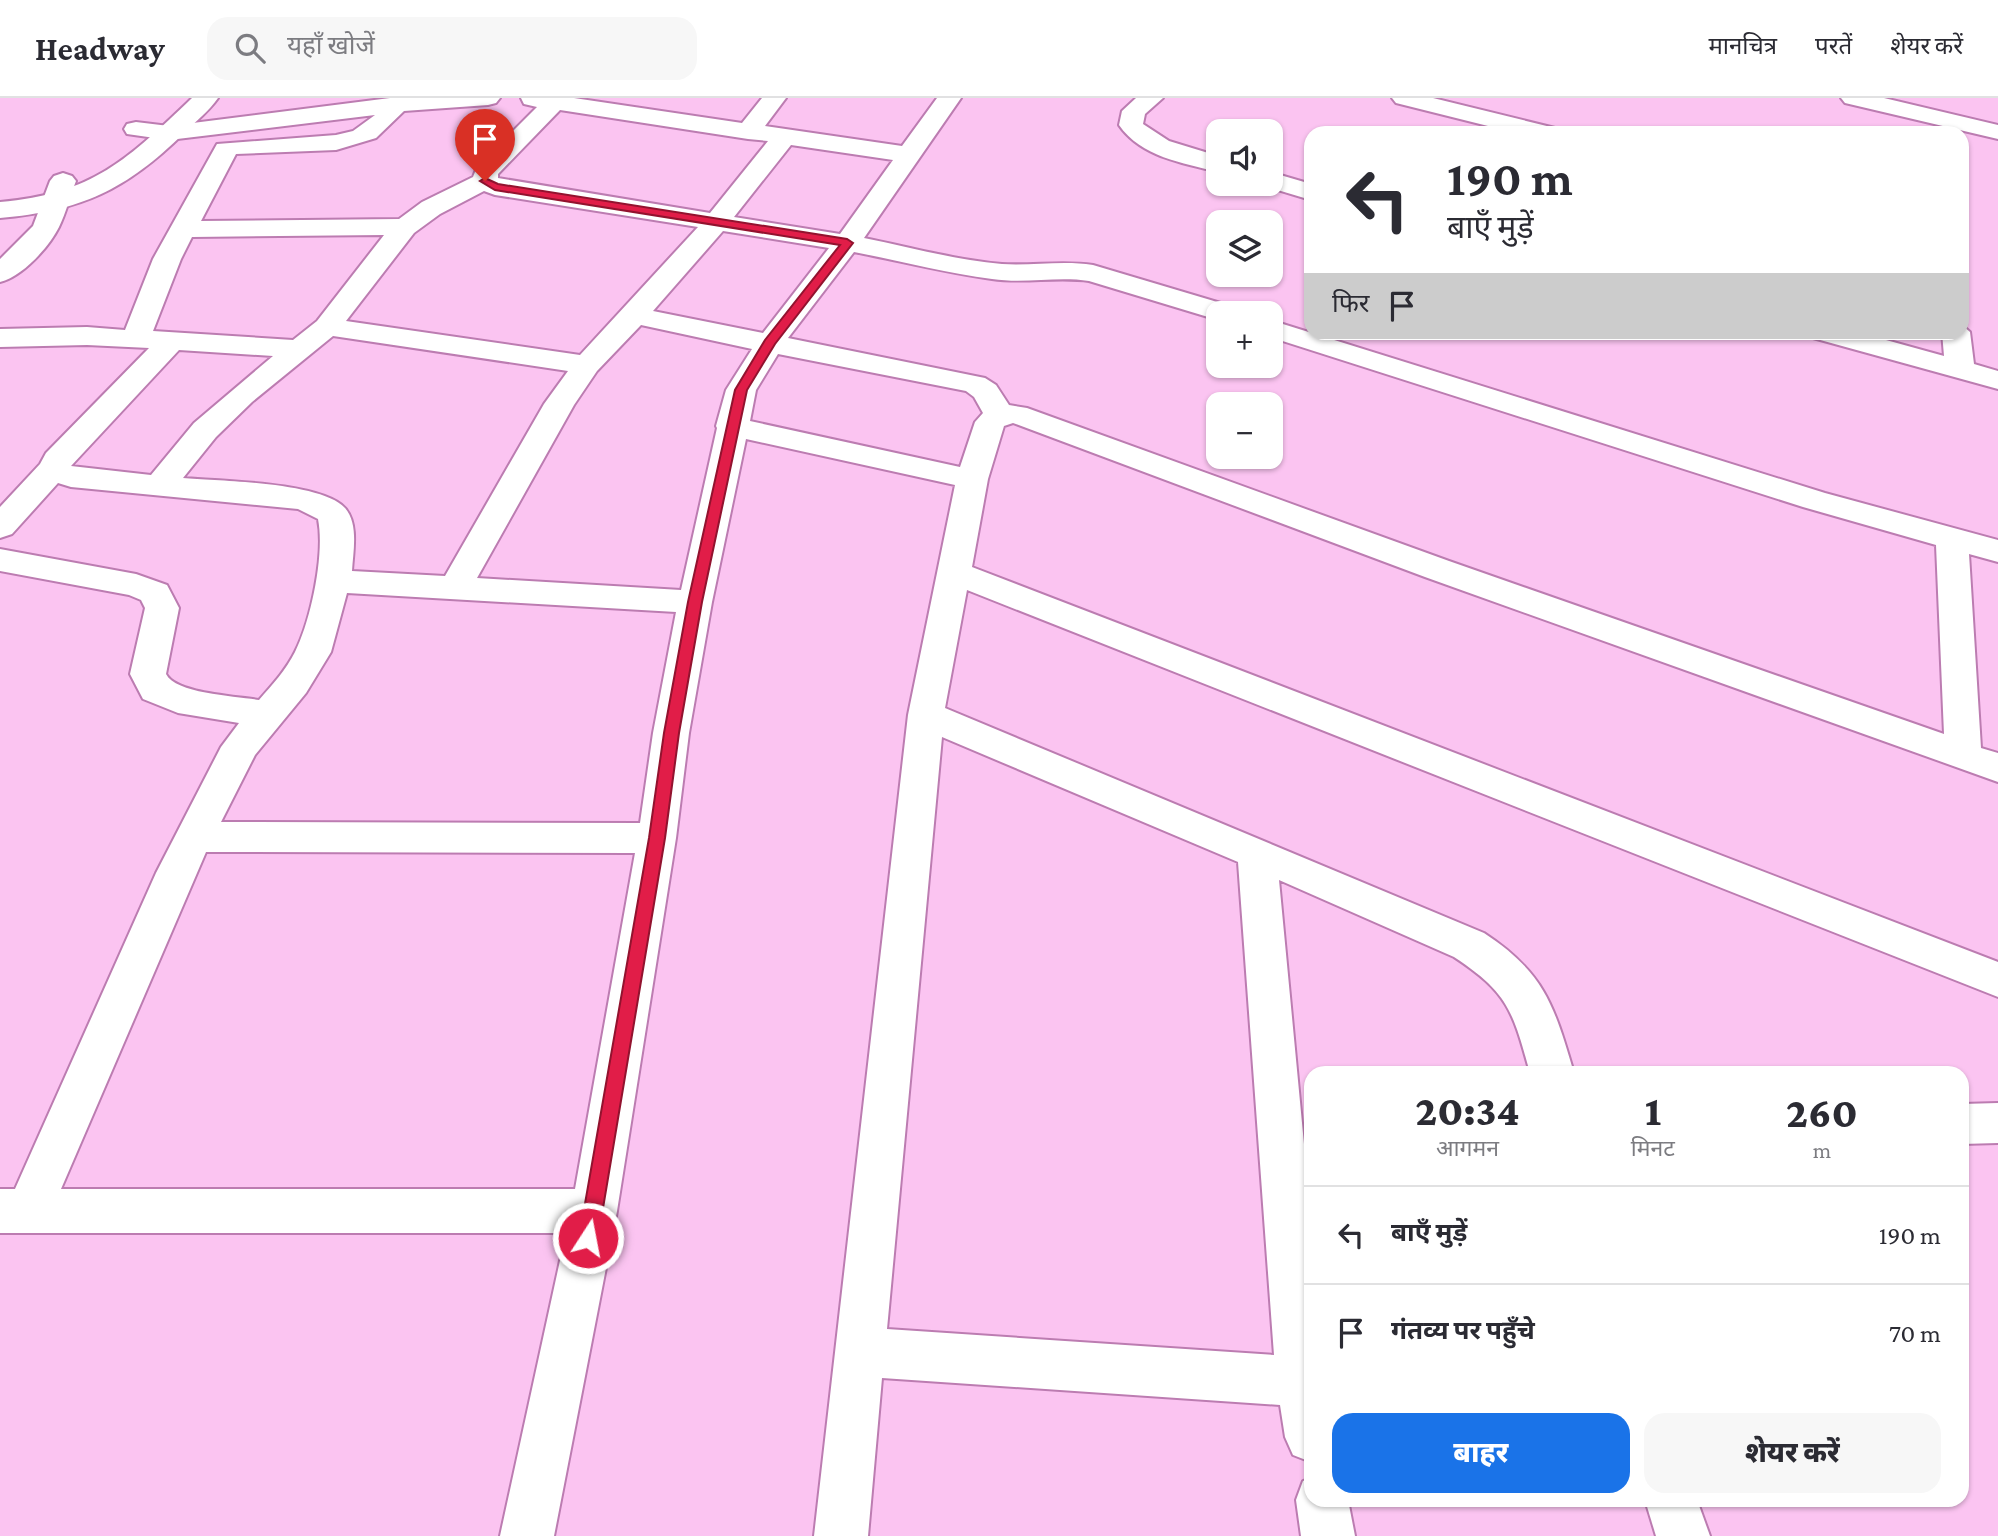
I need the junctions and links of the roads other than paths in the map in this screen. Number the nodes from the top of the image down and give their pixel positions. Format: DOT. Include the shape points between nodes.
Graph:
graph roads {
  1 [pos="206,98"];
  2 [pos="488,98"];
  3 [pos="523,98"];
  4 [pos="775,98"];
  5 [pos="949,98"];
  6 [pos="1151,98"];
  7 [pos="1404,98"];
  8 [pos="1853,98"];
  9 [pos="558,100"];
  10 [pos="399,102"];
  11 [pos="161,106"];
  12 [pos="1496,126"];
  13 [pos="169,132"];
  14 [pos="748,132"];
  15 [pos="1998,132"];
  16 [pos="784,138"];
  17 [pos="122,141"];
  18 [pos="226,149"];
  19 [pos="146,154"];
  20 [pos="909,155"];
  21 [pos="1206,161"];
  22 [pos="485,181"];
  23 [pos="1283,184"];
  24 [pos="1304,190"];
  25 [pos="0,191"];
  26 [pos="58,192"];
  27 [pos="0,210"];
  28 [pos="716,223"];
  29 [pos="405,228"];
  30 [pos="184,229"];
  31 [pos="847,243"];
  32 [pos="0,274"];
  33 [pos="1206,308"];
  34 [pos="635,314"];
  35 [pos="327,327"];
  36 [pos="1283,332"];
  37 [pos="0,338"];
  38 [pos="1304,339"];
  39 [pos="135,340"];
  40 [pos="1308,340"];
  41 [pos="1851,340"];
  42 [pos="1957,340"];
  43 [pos="171,342"];
  44 [pos="770,343"];
  45 [pos="300,349"];
  46 [pos="587,365"];
  47 [pos="1960,371"];
  48 [pos="1998,380"];
  49 [pos="1000,415"];
  50 [pos="732,426"];
  51 [pos="55,467"];
  52 [pos="972,479"];
  53 [pos="159,485"];
  54 [pos="0,527"];
  55 [pos="1952,539"];
  56 [pos="1998,551"];
  57 [pos="0,560"];
  58 [pos="953,572"];
  59 [pos="334,580"];
  60 [pos="456,588"];
  61 [pos="695,602"];
  62 [pos="265,714"];
  63 [pos="926,715"];
  64 [pos="1963,755"];
  65 [pos="1998,768"];
  66 [pos="194,837"];
  67 [pos="657,838"];
  68 [pos="1257,853"];
  69 [pos="1998,980"];
  70 [pos="1550,1066"];
  71 [pos="1998,1123"];
  72 [pos="1969,1124"];
  73 [pos="14,1211"];
  74 [pos="594,1211"];
  75 [pos="860,1352"];
  76 [pos="1304,1360"];
  77 [pos="1304,1382"];
  78 [pos="1323,1507"];
  79 [pos="1673,1507"];
  80 [pos="527,1536"];
  81 [pos="841,1536"];
  82 [pos="1328,1536"];
  83 [pos="1683,1536"];
  1 -- 13 [label="street"];
  2 -- 10 [label="street"];
  3 -- 9 [label="street"];
  4 -- 14 [label="street"];
  5 -- 20 [label="street"];
  6 -- 21 [label="street" via="1134,111 1131,125 1143,139"];
  7 -- 12 [label="street"];
  8 -- 15 [label="street"];
  9 -- 14 [label="street"];
  9 -- 22 [label="street" via="486,172"];
  10 -- 13 [label="street"];
  10 -- 18 [label="street" via="376,127 339,142"];
  11 -- 17 [label="street"];
  13 -- 17 [label="street"];
  13 -- 19 [label="street"];
  14 -- 16 [label="street"];
  16 -- 20 [label="street"];
  16 -- 28 [label="street"];
  17 -- 26 [label="street"];
  18 -- 19 [label="street"];
  18 -- 30 [label="street"];
  19 -- 26 [label="street" via="106,183"];
  20 -- 31 [label="street"];
  22 -- 28 [label="street" via="495,187"];
  22 -- 29 [label="street" via="431,208"];
  23 -- 24 [label="street"];
  25 -- 26 [label="street" via="47,186"];
  26 -- 27 [label="street"];
  26 -- 32 [label="street" via="46,227"];
  28 -- 31 [label="street"];
  28 -- 34 [label="street"];
  29 -- 30 [label="street"];
  29 -- 35 [label="street"];
  30 -- 39 [label="street"];
  31 -- 33 [label="street" via="991,271 1093,273"];
  31 -- 44 [label="street"];
  34 -- 44 [label="street"];
  34 -- 46 [label="street"];
  35 -- 45 [label="street"];
  35 -- 46 [label="street"];
  36 -- 38 [label="street"];
  37 -- 39 [label="street"];
  39 -- 43 [label="street"];
  40 -- 55 [label="street"];
  41 -- 47 [label="street"];
  42 -- 47 [label="street"];
  43 -- 45 [label="street"];
  43 -- 51 [label="street"];
  44 -- 49 [label="street" via="975,384"];
  44 -- 50 [label="street" via="741,390"];
  45 -- 53 [label="street" via="205,430"];
  46 -- 60 [label="street" via="559,404"];
  47 -- 48 [label="street"];
  49 -- 52 [label="street" via="990,422"];
  49 -- 64 [label="street" via="1016,414"];
  50 -- 52 [label="street"];
  50 -- 61 [label="street"];
  51 -- 53 [label="street" via="71,477"];
  51 -- 54 [label="street"];
  52 -- 58 [label="street"];
  53 -- 59 [label="street" via="320,505 333,515 338,537"];
  55 -- 56 [label="street"];
  55 -- 64 [label="street"];
  57 -- 62 [label="street" via="136,585 155,593 162,608 148,674 156,690 178,701"];
  58 -- 63 [label="street"];
  58 -- 69 [label="street"];
  59 -- 60 [label="street"];
  59 -- 62 [label="street" via="313,652 293,684"];
  60 -- 61 [label="street"];
  61 -- 67 [label="street"];
  62 -- 66 [label="street" via="240,747"];
  63 -- 68 [label="street"];
  63 -- 75 [label="street"];
  64 -- 65 [label="street"];
  66 -- 67 [label="street"];
  66 -- 73 [label="street"];
  67 -- 74 [label="street"];
  68 -- 70 [label="street" via="1469,945 1499,963 1522,986"];
  68 -- 76 [label="street"];
  71 -- 72 [label="street"];
  73 -- 74 [label="street"];
  74 -- 80 [label="street"];
  75 -- 77 [label="street"];
  75 -- 81 [label="street"];
  78 -- 82 [label="street"];
  79 -- 83 [label="street"];
}
